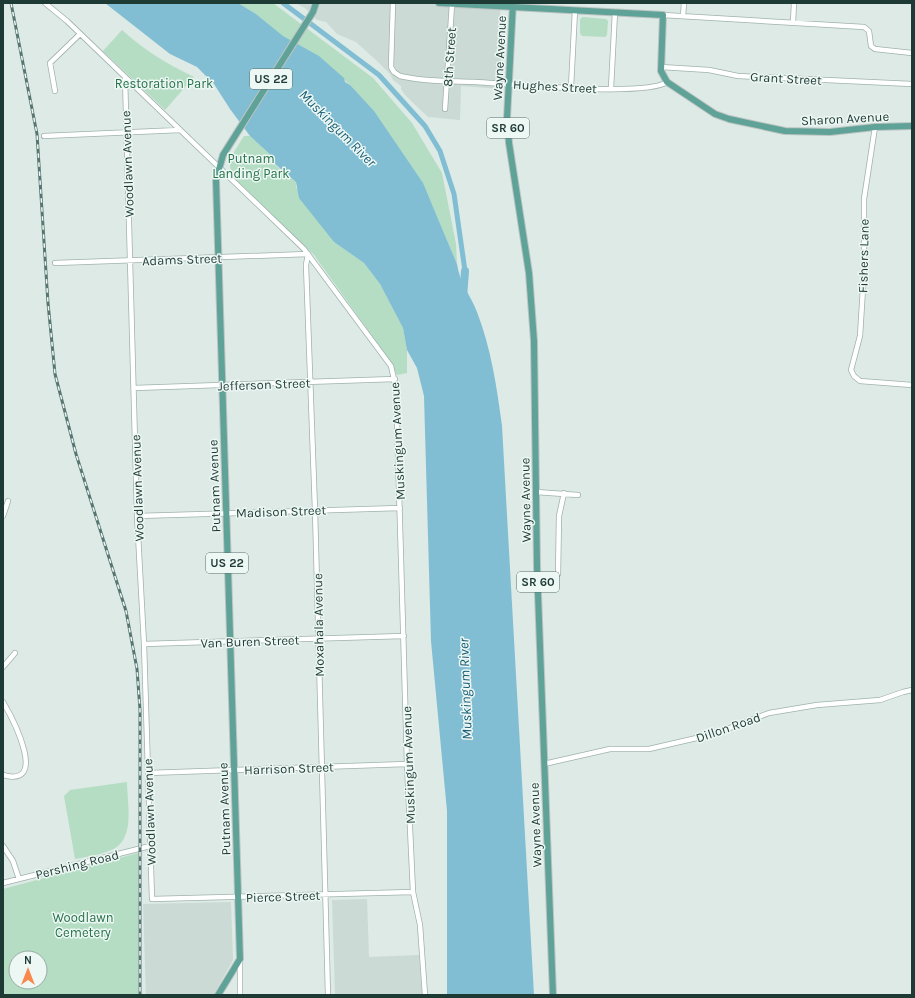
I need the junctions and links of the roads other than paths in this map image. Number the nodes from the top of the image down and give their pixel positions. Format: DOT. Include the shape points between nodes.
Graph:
graph roads {
  1 [pos="45,3"];
  2 [pos="316,3"];
  3 [pos="393,3"];
  4 [pos="439,3"];
  5 [pos="684,3"];
  6 [pos="794,3"];
  7 [pos="455,4"];
  8 [pos="513,5"];
  9 [pos="575,10"];
  10 [pos="615,12"];
  11 [pos="663,15"];
  12 [pos="683,16"];
  13 [pos="793,22"];
  14 [pos="80,34"];
  15 [pos="912,53"];
  16 [pos="661,67"];
  17 [pos="125,77"];
  18 [pos="447,80"];
  19 [pos="667,82"];
  20 [pos="509,84"];
  21 [pos="912,84"];
  22 [pos="571,87"];
  23 [pos="611,88"];
  24 [pos="55,91"];
  25 [pos="445,109"];
  26 [pos="912,126"];
  27 [pos="875,127"];
  28 [pos="180,130"];
  29 [pos="126,133"];
  30 [pos="44,136"];
  31 [pos="218,167"];
  32 [pos="308,254"];
  33 [pos="218,258"];
  34 [pos="130,261"];
  35 [pos="55,263"];
  36 [pos="395,379"];
  37 [pos="310,382"];
  38 [pos="222,385"];
  39 [pos="912,385"];
  40 [pos="134,388"];
  41 [pos="536,492"];
  42 [pos="564,493"];
  43 [pos="578,496"];
  44 [pos="8,501"];
  45 [pos="400,508"];
  46 [pos="315,510"];
  47 [pos="226,513"];
  48 [pos="3,516"];
  49 [pos="137,516"];
  50 [pos="558,574"];
  51 [pos="404,636"];
  52 [pos="318,639"];
  53 [pos="230,641"];
  54 [pos="144,644"];
  55 [pos="15,653"];
  56 [pos="3,667"];
  57 [pos="912,690"];
  58 [pos="3,702"];
  59 [pos="407,764"];
  60 [pos="544,764"];
  61 [pos="322,767"];
  62 [pos="234,770"];
  63 [pos="148,773"];
  64 [pos="3,775"];
  65 [pos="3,846"];
  66 [pos="150,846"];
  67 [pos="19,879"];
  68 [pos="3,883"];
  69 [pos="413,892"];
  70 [pos="325,894"];
  71 [pos="238,897"];
  72 [pos="152,899"];
  73 [pos="240,959"];
  74 [pos="218,995"];
  75 [pos="240,995"];
  76 [pos="328,995"];
  77 [pos="425,995"];
  78 [pos="553,995"];
  1 -- 14 [label="street, Muskingum Avenue"];
  2 -- 31 [label="main road, Putnam Avenue / US 22" via="313,12"];
  3 -- 18 [label="street, Hughes Street" via="390,64 394,72 409,78"];
  4 -- 7 [label="main road"];
  5 -- 12 [label="street"];
  6 -- 13 [label="street"];
  7 -- 8 [label="main road"];
  7 -- 18 [label="street, 8th Street"];
  8 -- 9 [label="main road"];
  8 -- 20 [label="main road, Wayne Avenue / SR 60"];
  9 -- 10 [label="main road"];
  9 -- 22 [label="street"];
  10 -- 11 [label="main road"];
  10 -- 23 [label="street"];
  11 -- 12 [label="street"];
  11 -- 16 [label="main road"];
  12 -- 13 [label="street"];
  13 -- 15 [label="street" via="864,27 869,31 871,46 878,50"];
  14 -- 17 [label="street, Muskingum Avenue"];
  14 -- 24 [label="street" via="50,63"];
  16 -- 19 [label="main road" via="662,76"];
  16 -- 21 [label="street, Grant Street" via="709,70 738,76"];
  17 -- 28 [label="street, Muskingum Avenue"];
  17 -- 29 [label="street, Woodlawn Avenue"];
  18 -- 20 [label="street, Hughes Street"];
  18 -- 25 [label="street, 8th Street"];
  19 -- 23 [label="street, Hughes Street" via="662,86 653,87"];
  19 -- 27 [label="main road, Sharon Avenue" via="715,114 766,127 817,133"];
  20 -- 22 [label="street, Hughes Street"];
  20 -- 41 [label="main road, Wayne Avenue / SR 60" via="509,143 524,236 533,320"];
  22 -- 23 [label="street, Hughes Street"];
  26 -- 27 [label="main road, Sharon Avenue"];
  27 -- 39 [label="street, Fishers Lane" via="864,199 864,272 860,336 851,370 860,381"];
  28 -- 29 [label="street"];
  28 -- 31 [label="street, Muskingum Avenue"];
  29 -- 30 [label="street"];
  29 -- 34 [label="street, Woodlawn Avenue"];
  31 -- 32 [label="street, Muskingum Avenue"];
  31 -- 33 [label="main road, Putnam Avenue / US 22"];
  32 -- 33 [label="street, Adams Street"];
  32 -- 36 [label="street, Muskingum Avenue" via="391,366"];
  32 -- 37 [label="street, Moxahala Avenue" via="306,266"];
  33 -- 34 [label="street, Adams Street"];
  33 -- 38 [label="main road, Putnam Avenue / US 22"];
  34 -- 35 [label="street, Adams Street"];
  34 -- 40 [label="street, Woodlawn Avenue"];
  36 -- 37 [label="street, Jefferson Street"];
  36 -- 45 [label="street, Muskingum Avenue"];
  37 -- 38 [label="street, Jefferson Street"];
  37 -- 46 [label="street, Moxahala Avenue"];
  38 -- 40 [label="street, Jefferson Street"];
  38 -- 47 [label="main road, Putnam Avenue / US 22"];
  40 -- 49 [label="street, Woodlawn Avenue"];
  41 -- 42 [label="street"];
  41 -- 60 [label="main road, Wayne Avenue / SR 60"];
  42 -- 43 [label="street"];
  42 -- 50 [label="street" via="559,516"];
  44 -- 48 [label="street"];
  45 -- 46 [label="street, Madison Street"];
  45 -- 51 [label="street, Muskingum Avenue"];
  46 -- 47 [label="street, Madison Street"];
  46 -- 52 [label="street, Moxahala Avenue"];
  47 -- 49 [label="street, Madison Street"];
  47 -- 53 [label="main road, Putnam Avenue / US 22"];
  49 -- 54 [label="street, Woodlawn Avenue"];
  51 -- 52 [label="street, Van Buren Street"];
  51 -- 59 [label="street, Muskingum Avenue"];
  52 -- 53 [label="street, Van Buren Street"];
  52 -- 61 [label="street, Moxahala Avenue"];
  53 -- 54 [label="street, Van Buren Street"];
  53 -- 62 [label="main road, Putnam Avenue / US 22"];
  54 -- 63 [label="street, Woodlawn Avenue"];
  55 -- 56 [label="street"];
  57 -- 60 [label="street, Dillon Road" via="880,700 817,705 769,713 714,734 649,749 610,749"];
  58 -- 64 [label="street" via="22,741 25,761 25,770 21,776 14,778"];
  59 -- 61 [label="street, Harrison Street"];
  59 -- 69 [label="street, Muskingum Avenue"];
  60 -- 78 [label="main road, Wayne Avenue / SR 60"];
  61 -- 62 [label="street, Harrison Street"];
  61 -- 70 [label="street, Moxahala Avenue"];
  62 -- 63 [label="street, Harrison Street"];
  62 -- 71 [label="main road, Putnam Avenue / US 22"];
  63 -- 66 [label="street, Woodlawn Avenue"];
  65 -- 67 [label="street" via="13,861"];
  66 -- 67 [label="street, Pershing Road"];
  66 -- 72 [label="street, Woodlawn Avenue"];
  67 -- 68 [label="street, Pershing Road"];
  69 -- 70 [label="street, Pierce Street"];
  69 -- 77 [label="street, Muskingum Avenue" via="420,925"];
  70 -- 71 [label="street, Pierce Street"];
  70 -- 76 [label="street, Moxahala Avenue"];
  71 -- 72 [label="street, Pierce Street"];
  71 -- 73 [label="main road, Putnam Avenue / US 22"];
  73 -- 74 [label="main road"];
  73 -- 75 [label="street, Putnam Avenue"];
}
